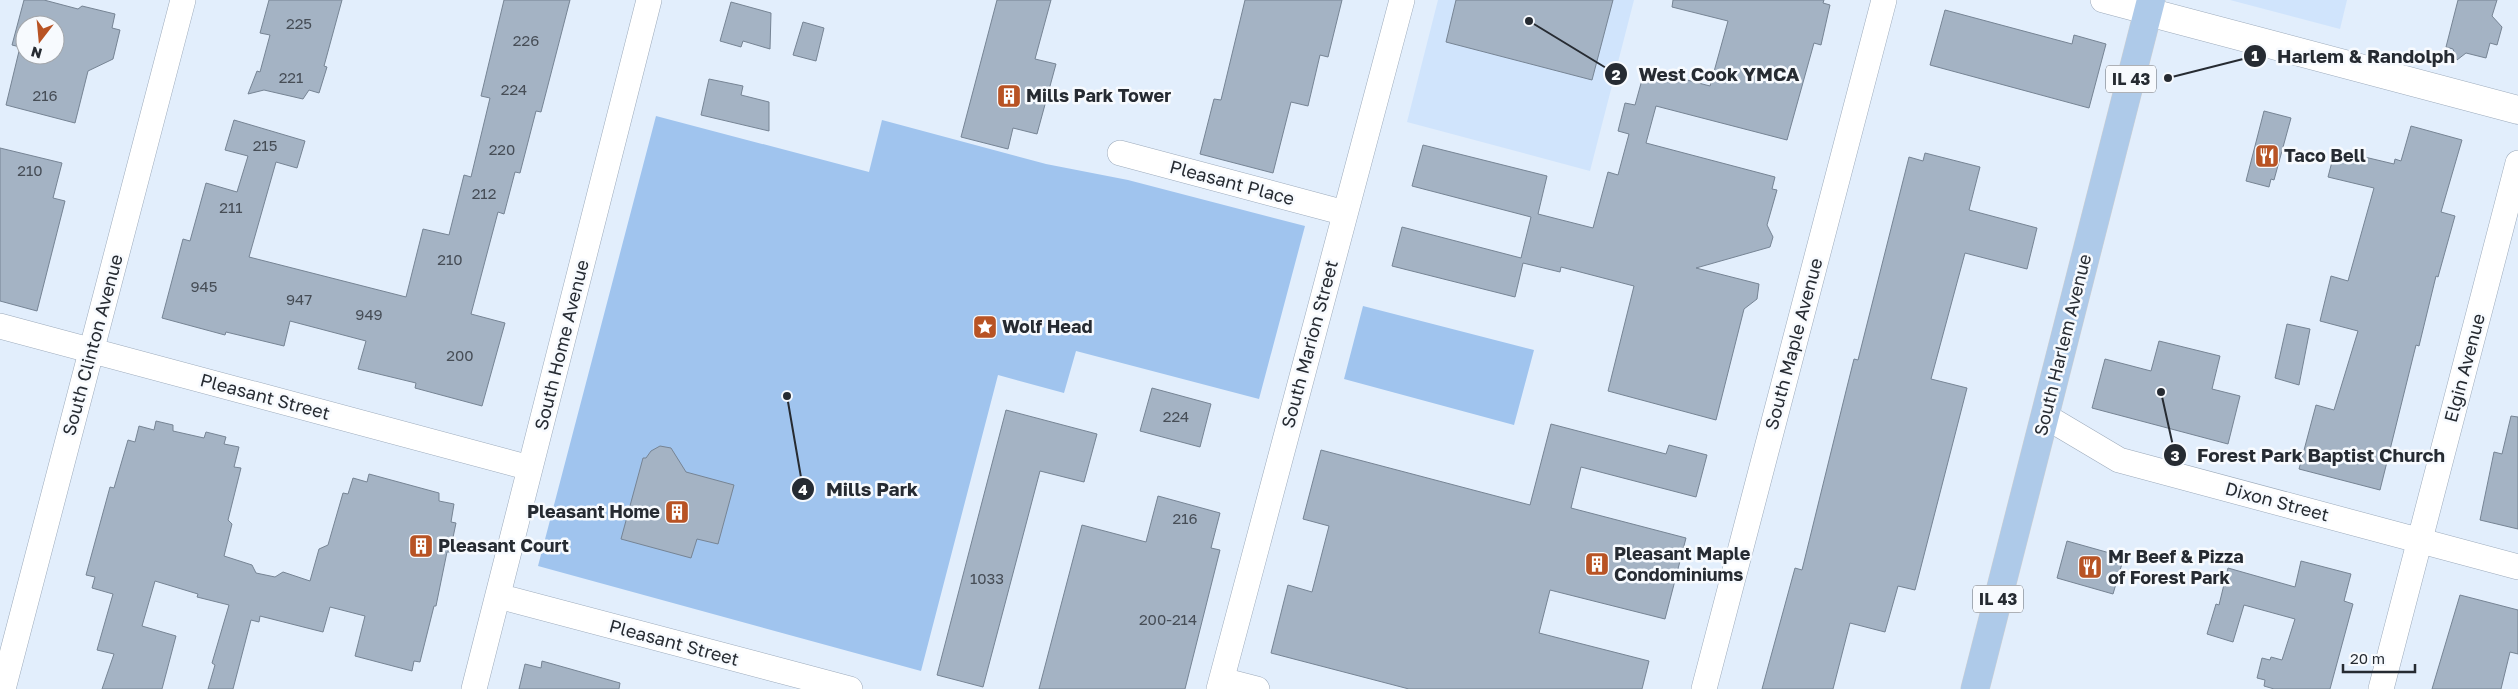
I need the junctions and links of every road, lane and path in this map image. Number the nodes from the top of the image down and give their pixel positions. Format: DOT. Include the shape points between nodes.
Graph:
graph roads {
  1 [pos="183,0"];
  2 [pos="649,0"];
  3 [pos="1402,0"];
  4 [pos="1884,0"];
  5 [pos="2103,0"];
  6 [pos="2150,6"];
  7 [pos="2518,110"];
  8 [pos="1120,153"];
  9 [pos="2518,162"];
  10 [pos="1345,213"];
  11 [pos="0,326"];
  12 [pos="92,350"];
  13 [pos="2045,416"];
  14 [pos="530,468"];
  15 [pos="2420,541"];
  16 [pos="2518,567"];
  17 [pos="498,596"];
  18 [pos="1220,684"];
  19 [pos="3,689"];
  20 [pos="474,689"];
  21 [pos="850,689"];
  22 [pos="1257,689"];
  23 [pos="1704,689"];
  24 [pos="1975,689"];
  25 [pos="2382,689"];
  1 -- 12 [label="street, South Clinton Avenue"];
  2 -- 14 [label="street, South Home Avenue"];
  3 -- 10 [label="street, South Marion Street"];
  4 -- 23 [label="street, South Maple Avenue"];
  5 -- 6 [label="street"];
  6 -- 7 [label="street"];
  6 -- 13 [label="main road, South Harlem Avenue / IL 43"];
  8 -- 10 [label="street, Pleasant Place"];
  9 -- 15 [label="street, Elgin Avenue"];
  10 -- 18 [label="street, South Marion Street"];
  11 -- 12 [label="street, Pleasant Street"];
  12 -- 14 [label="street, Pleasant Street"];
  12 -- 19 [label="street, South Clinton Avenue"];
  13 -- 15 [label="street, Dixon Street" via="2119,460"];
  13 -- 24 [label="main road, South Harlem Avenue / IL 43"];
  14 -- 17 [label="street, South Home Avenue"];
  15 -- 16 [label="street, Dixon Street"];
  15 -- 25 [label="street, Elgin Avenue"];
  17 -- 20 [label="street, South Home Avenue"];
  17 -- 21 [label="street, Pleasant Street"];
  18 -- 22 [label="street"];
}
